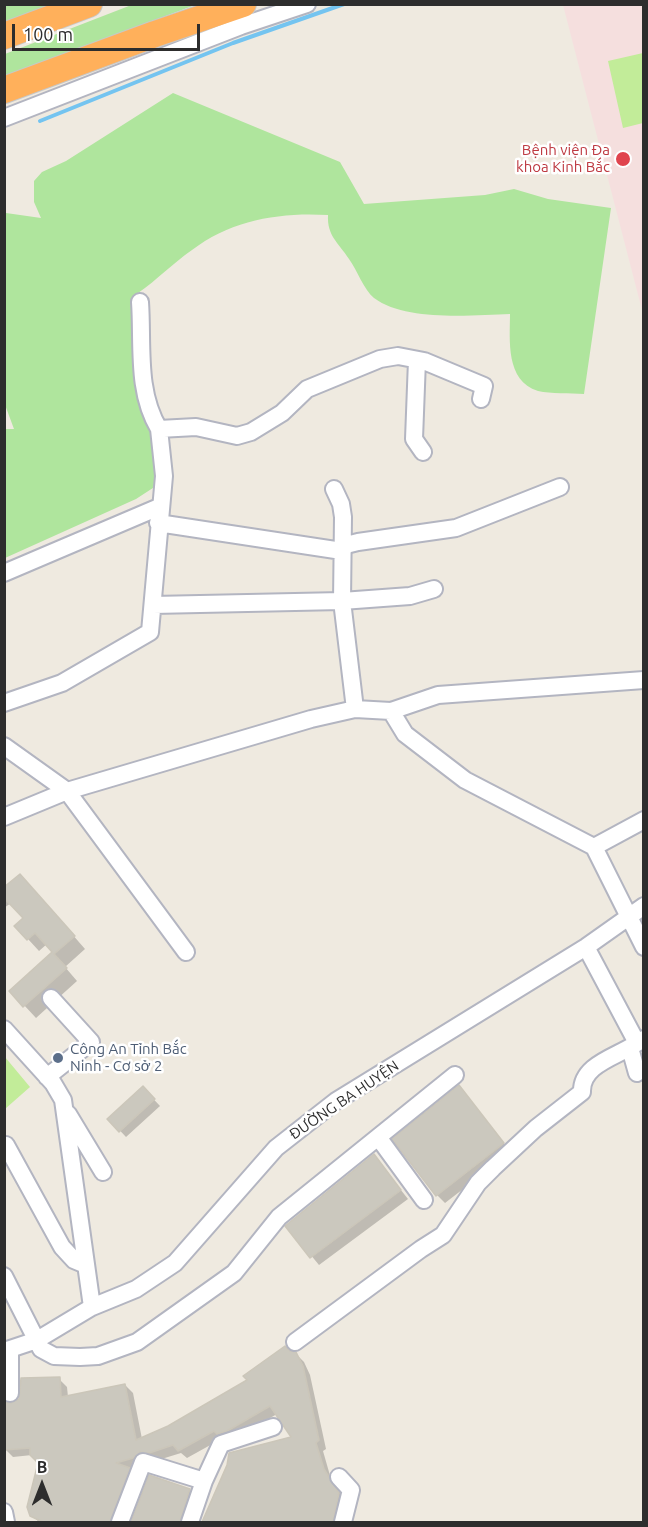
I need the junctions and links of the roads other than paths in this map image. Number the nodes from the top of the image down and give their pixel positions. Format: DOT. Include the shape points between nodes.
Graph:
graph roads {
  1 [pos="89,4"];
  2 [pos="243,4"];
  3 [pos="307,4"];
  4 [pos="4,36"];
  5 [pos="4,90"];
  6 [pos="4,118"];
  7 [pos="140,302"];
  8 [pos="417,360"];
  9 [pos="481,399"];
  10 [pos="159,429"];
  11 [pos="423,452"];
  12 [pos="560,487"];
  13 [pos="334,489"];
  14 [pos="159,515"];
  15 [pos="342,551"];
  16 [pos="4,573"];
  17 [pos="434,589"];
  18 [pos="342,601"];
  19 [pos="153,605"];
  20 [pos="644,680"];
  21 [pos="4,703"];
  22 [pos="355,709"];
  23 [pos="391,711"];
  24 [pos="4,746"];
  25 [pos="67,791"];
  26 [pos="4,817"];
  27 [pos="644,820"];
  28 [pos="594,846"];
  29 [pos="644,906"];
  30 [pos="628,918"];
  31 [pos="586,947"];
  32 [pos="644,947"];
  33 [pos="186,952"];
  34 [pos="51,998"];
  35 [pos="4,1029"];
  36 [pos="637,1043"];
  37 [pos="637,1073"];
  38 [pos="455,1075"];
  39 [pos="47,1077"];
  40 [pos="64,1108"];
  41 [pos="378,1137"];
  42 [pos="6,1145"];
  43 [pos="104,1172"];
  44 [pos="424,1200"];
  45 [pos="86,1265"];
  46 [pos="4,1276"];
  47 [pos="92,1307"];
  48 [pos="37,1340"];
  49 [pos="295,1342"];
  50 [pos="7,1350"];
  51 [pos="10,1393"];
  52 [pos="273,1426"];
  53 [pos="339,1477"];
  54 [pos="204,1481"];
  55 [pos="4,1512"];
  56 [pos="6,1522"];
  57 [pos="120,1522"];
  58 [pos="190,1522"];
  59 [pos="343,1522"];
  1 -- 4 [label="highway"];
  2 -- 5 [label="highway"];
  3 -- 6 [label="street"];
  7 -- 10 [label="street" via="147,399"];
  8 -- 9 [label="street" via="484,386"];
  8 -- 10 [label="street" via="398,356 380,359 338,374 307,389 282,413 237,436 196,427"];
  8 -- 11 [label="street" via="414,439"];
  10 -- 14 [label="street" via="164,476"];
  12 -- 15 [label="street" via="456,528 351,543"];
  13 -- 15 [label="street" via="341,504"];
  14 -- 15 [label="street"];
  14 -- 16 [label="street"];
  14 -- 19 [label="street"];
  15 -- 18 [label="street"];
  17 -- 18 [label="street" via="410,596"];
  18 -- 19 [label="street"];
  18 -- 22 [label="street"];
  19 -- 21 [label="street" via="150,632 136,643 62,683"];
  20 -- 23 [label="street" via="438,695"];
  22 -- 23 [label="street"];
  22 -- 25 [label="street"];
  23 -- 28 [label="street" via="405,734 465,780"];
  24 -- 25 [label="street"];
  25 -- 26 [label="street"];
  25 -- 33 [label="street"];
  27 -- 28 [label="street"];
  28 -- 30 [label="street"];
  29 -- 30 [label="street, ĐƯỜNG BA HUYỆN"];
  30 -- 31 [label="street, ĐƯỜNG BA HUYỆN"];
  30 -- 32 [label="street"];
  31 -- 36 [label="street"];
  31 -- 47 [label="street, ĐƯỜNG BA HUYỆN" via="336,1101 263,1161 175,1263 136,1289"];
  34 -- 39 [label="street" via="91,1042"];
  35 -- 39 [label="street"];
  36 -- 37 [label="street"];
  36 -- 49 [label="street" via="590,1070 582,1092 531,1132 486,1175 438,1240"];
  38 -- 41 [label="street"];
  39 -- 40 [label="street"];
  40 -- 43 [label="street"];
  40 -- 45 [label="street"];
  41 -- 44 [label="street"];
  41 -- 48 [label="street" via="279,1217 234,1273 137,1342 98,1356 67,1358 47,1354"];
  42 -- 45 [label="street" via="62,1246 74,1260"];
  45 -- 47 [label="street"];
  46 -- 48 [label="street"];
  47 -- 48 [label="street, ĐƯỜNG BA HUYỆN"];
  48 -- 50 [label="street, ĐƯỜNG BA HUYỆN"];
  50 -- 51 [label="street"];
  52 -- 54 [label="street" via="220,1444"];
  53 -- 59 [label="street" via="351,1490"];
  54 -- 57 [label="street" via="143,1462"];
  54 -- 58 [label="street"];
  55 -- 56 [label="street"];
}
